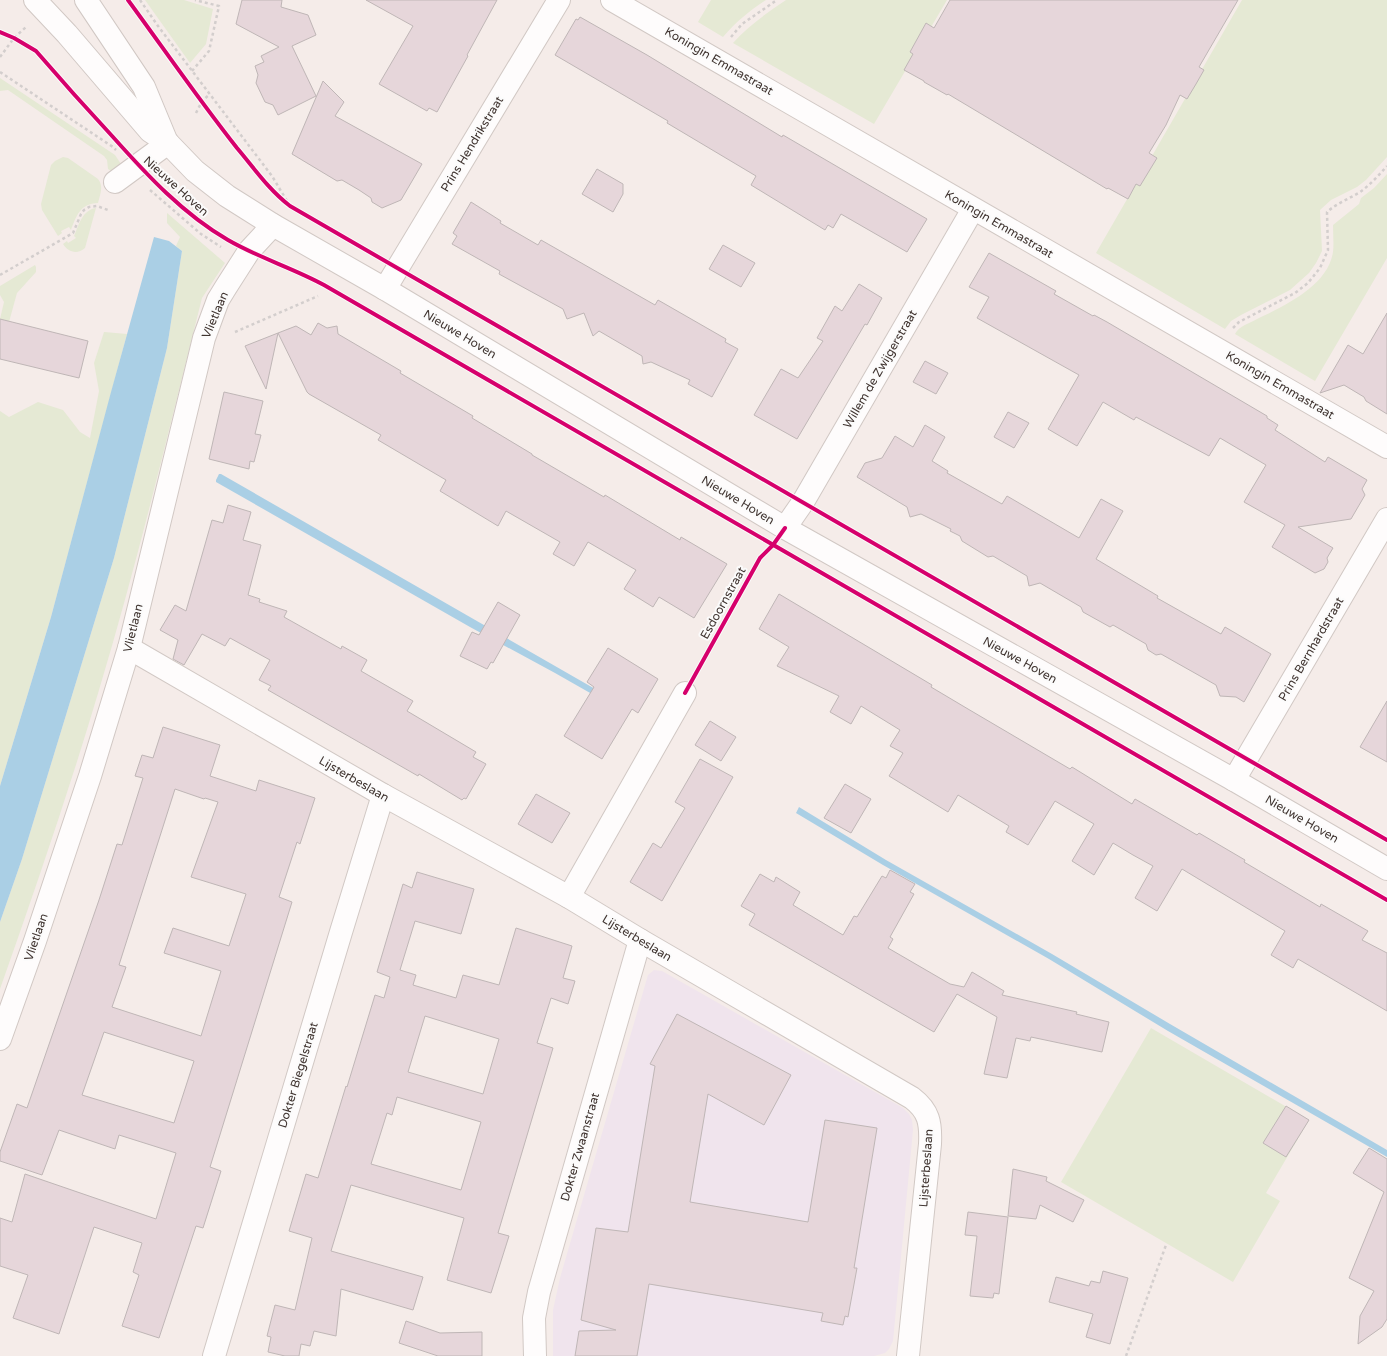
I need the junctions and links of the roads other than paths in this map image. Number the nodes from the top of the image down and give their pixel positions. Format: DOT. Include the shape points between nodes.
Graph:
graph roads {
  1 [pos="35,0"];
  2 [pos="86,0"];
  3 [pos="559,0"];
  4 [pos="612,0"];
  5 [pos="168,143"];
  6 [pos="115,182"];
  7 [pos="973,209"];
  8 [pos="273,225"];
  9 [pos="385,289"];
  10 [pos="1387,447"];
  11 [pos="1387,519"];
  12 [pos="785,528"];
  13 [pos="129,648"];
  14 [pos="685,693"];
  15 [pos="1234,780"];
  16 [pos="383,795"];
  17 [pos="1387,869"];
  18 [pos="569,897"];
  19 [pos="640,940"];
  20 [pos="0,1039"];
  21 [pos="214,1356"];
  22 [pos="535,1356"];
  23 [pos="908,1356"];
  1 -- 5 [label="street, Nieuwe Hoven" via="150,131"];
  2 -- 5 [label="street, Nieuwe Hoven" via="144,87"];
  3 -- 9 [label="street, Prins Hendrikstraat"];
  4 -- 7 [label="street, Koningin Emmastraat"];
  5 -- 6 [label="street"];
  5 -- 8 [label="street, Nieuwe Hoven" via="196,171 227,196"];
  7 -- 10 [label="street, Koningin Emmastraat"];
  7 -- 12 [label="street, Willem de Zwijgerstraat" via="804,502"];
  8 -- 9 [label="street, Nieuwe Hoven"];
  8 -- 13 [label="street, Vlietlaan" via="249,252 218,300 204,338"];
  9 -- 12 [label="street, Nieuwe Hoven"];
  11 -- 15 [label="street, Prins Bernhardstraat"];
  12 -- 15 [label="street, Nieuwe Hoven"];
  13 -- 16 [label="street, Lijsterbeslaan"];
  13 -- 20 [label="street, Vlietlaan" via="90,776"];
  14 -- 18 [label="street"];
  15 -- 17 [label="street, Nieuwe Hoven"];
  16 -- 18 [label="street, Lijsterbeslaan"];
  16 -- 21 [label="street, Dokter Biegelstraat"];
  18 -- 19 [label="street, Lijsterbeslaan"];
  19 -- 22 [label="street, Dokter Zwaanstraat" via="539,1292 534,1318"];
  19 -- 23 [label="street, Lijsterbeslaan" via="921,1105 929,1122 930,1137"];
}
